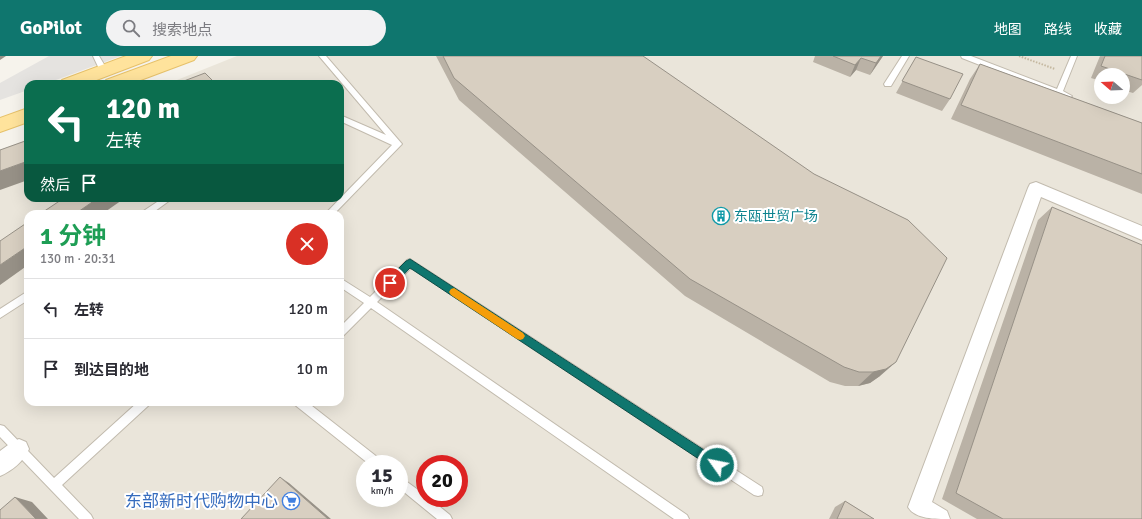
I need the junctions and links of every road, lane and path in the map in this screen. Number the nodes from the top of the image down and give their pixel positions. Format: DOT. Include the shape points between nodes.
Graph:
graph roads {
  1 [pos="143,56"];
  2 [pos="188,56"];
  3 [pos="322,56"];
  4 [pos="906,56"];
  5 [pos="964,56"];
  6 [pos="1019,56"];
  7 [pos="1074,56"];
  8 [pos="104,70"];
  9 [pos="1067,74"];
  10 [pos="78,80"];
  11 [pos="343,80"];
  12 [pos="344,81"];
  13 [pos="888,84"];
  14 [pos="1059,92"];
  15 [pos="1073,98"];
  16 [pos="24,100"];
  17 [pos="0,109"];
  18 [pos="24,116"];
  19 [pos="344,120"];
  20 [pos="0,125"];
  21 [pos="398,144"];
  22 [pos="344,199"];
  23 [pos="163,202"];
  24 [pos="341,202"];
  25 [pos="151,210"];
  26 [pos="333,210"];
  27 [pos="1142,233"];
  28 [pos="344,285"];
  29 [pos="24,298"];
  30 [pos="370,302"];
  31 [pos="0,314"];
  32 [pos="344,329"];
  33 [pos="136,406"];
  34 [pos="304,406"];
  35 [pos="0,430"];
  36 [pos="19,449"];
  37 [pos="366,455"];
  38 [pos="0,465"];
  39 [pos="54,485"];
  40 [pos="408,489"];
  41 [pos="758,491"];
  42 [pos="87,519"];
  43 [pos="446,519"];
  44 [pos="683,519"];
  45 [pos="939,519"];
  1 -- 8 [label="main road"];
  2 -- 8 [label="main road"];
  3 -- 11 [label="lane"];
  4 -- 13 [label="lane"];
  5 -- 14 [label="lane"];
  6 -- 9 [label="path"];
  7 -- 9 [label="lane"];
  8 -- 10 [label="main road"];
  9 -- 14 [label="lane"];
  12 -- 21 [label="lane"];
  14 -- 15 [label="lane"];
  16 -- 17 [label="main road"];
  18 -- 20 [label="main road"];
  19 -- 21 [label="lane"];
  21 -- 22 [label="lane"];
  23 -- 25 [label="lane"];
  24 -- 26 [label="lane"];
  27 -- 45 [label="street" via="1036,188 919,507"];
  28 -- 30 [label="lane"];
  29 -- 31 [label="lane"];
  30 -- 32 [label="lane"];
  30 -- 41 [label="lane" via="410,263"];
  30 -- 44 [label="lane"];
  33 -- 39 [label="lane"];
  34 -- 37 [label="lane"];
  35 -- 36 [label="lane"];
  36 -- 38 [label="street"];
  36 -- 39 [label="lane"];
  39 -- 42 [label="lane"];
  40 -- 43 [label="lane"];
}
